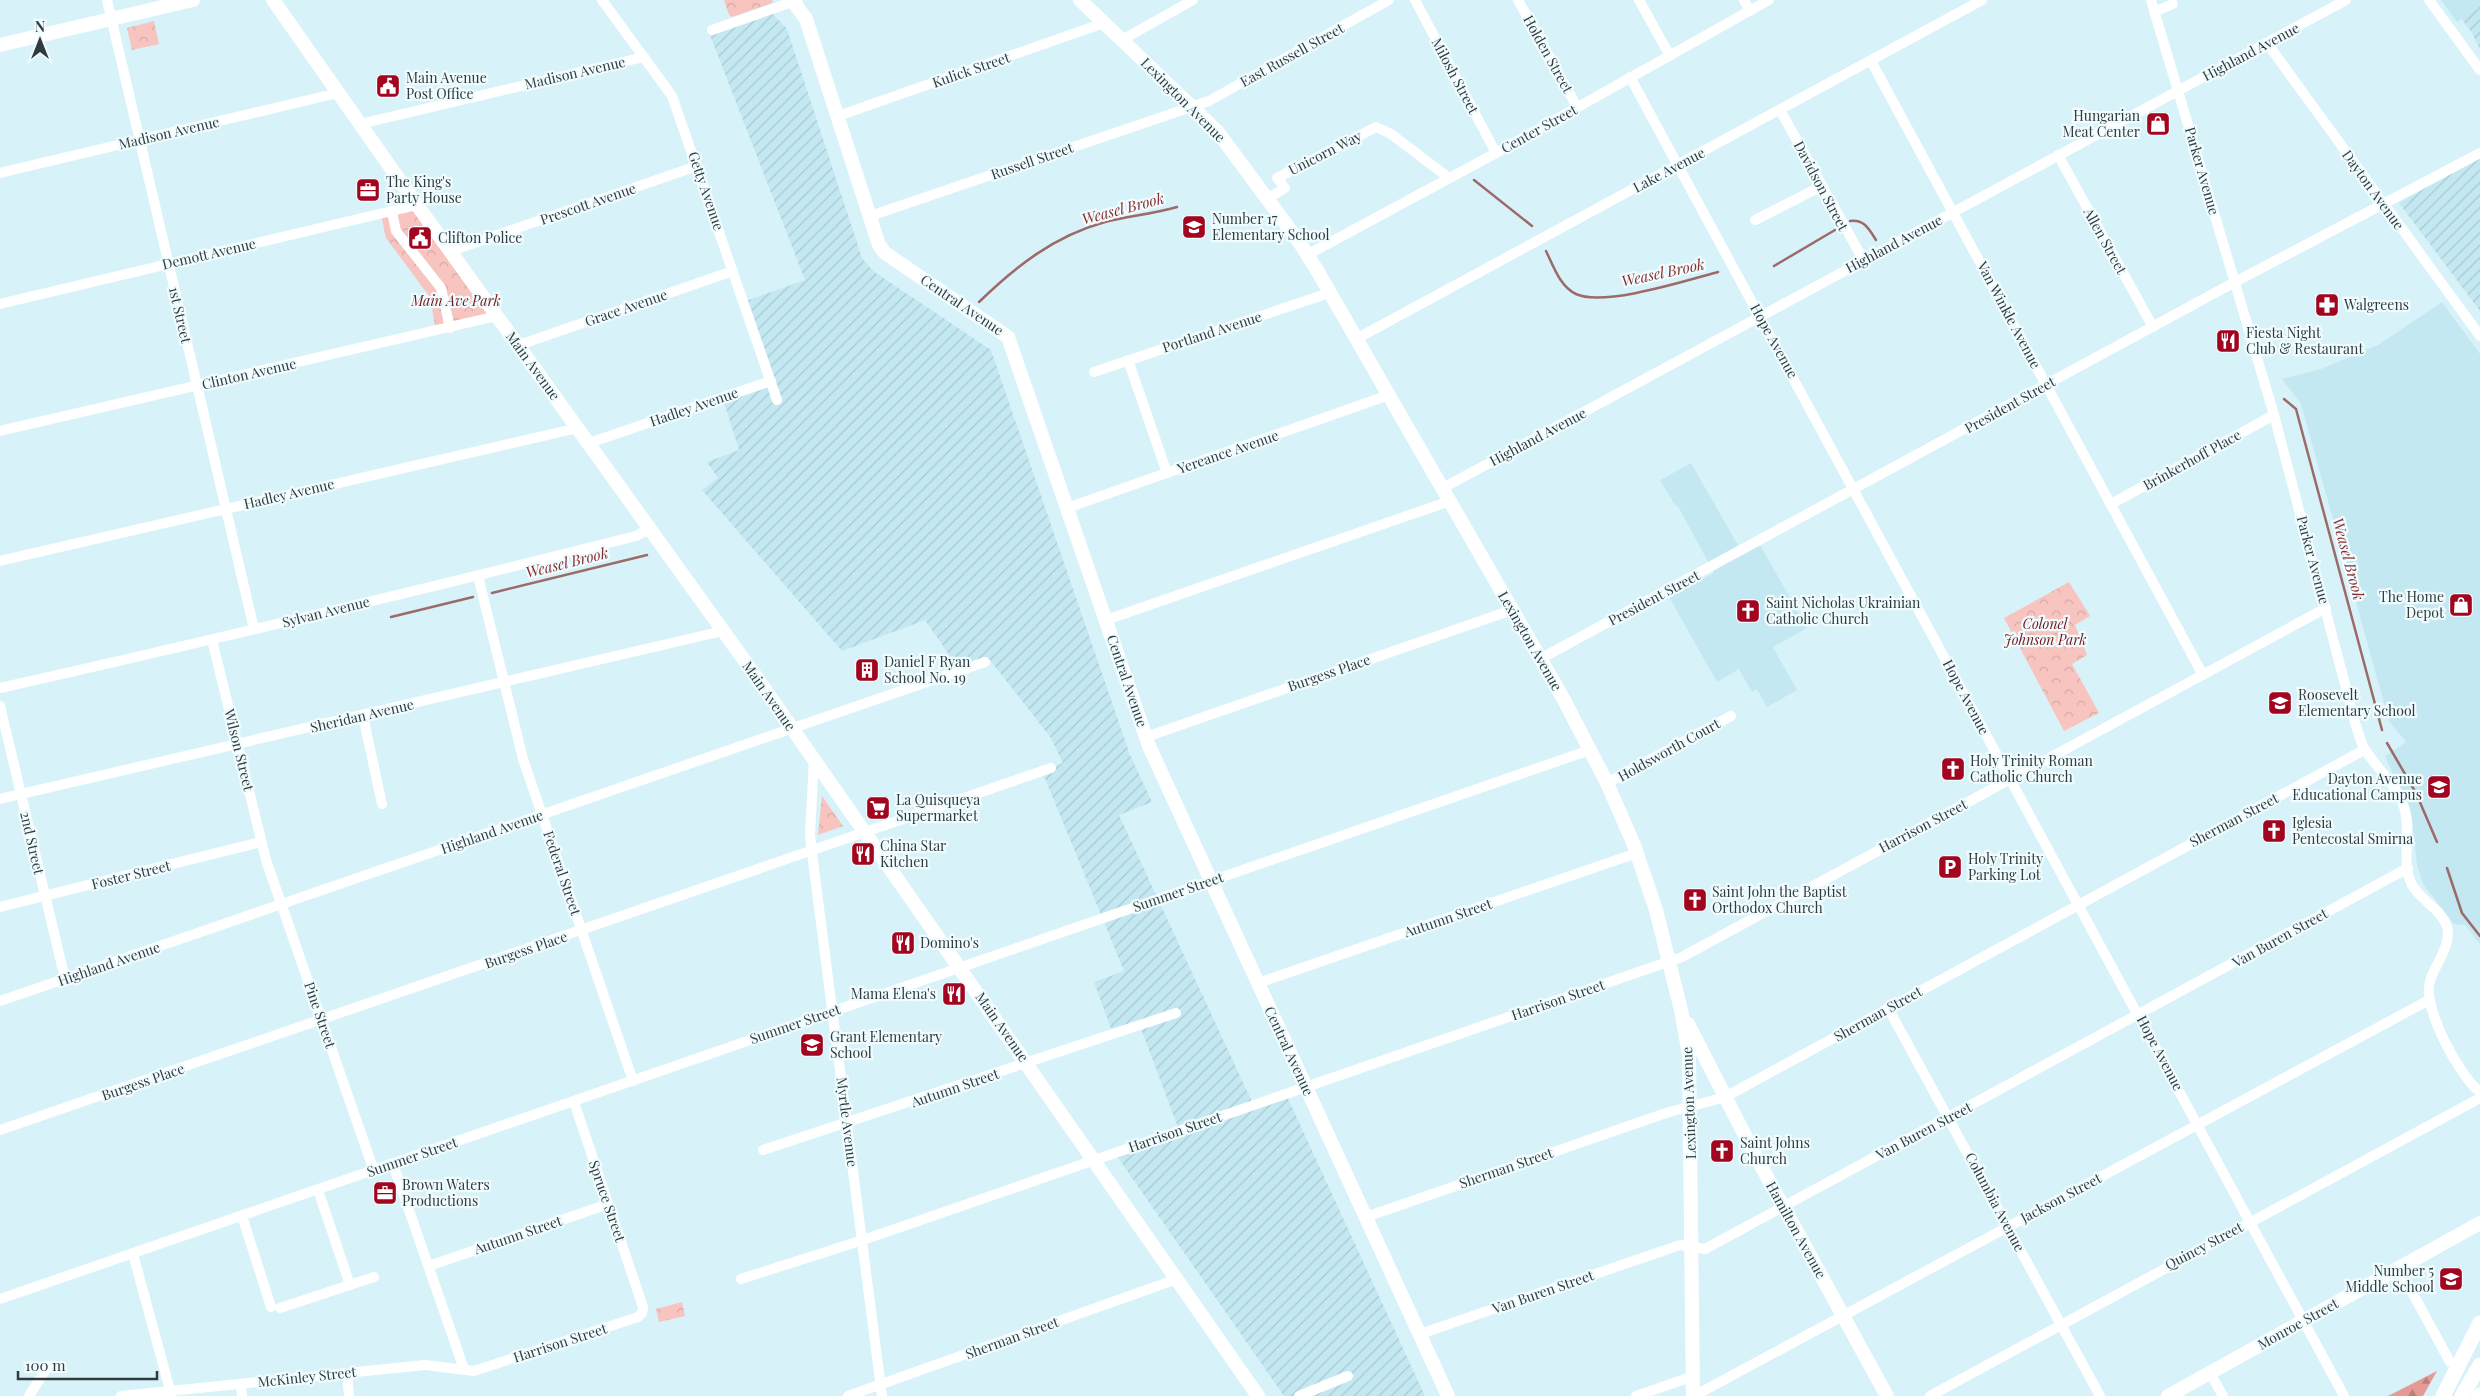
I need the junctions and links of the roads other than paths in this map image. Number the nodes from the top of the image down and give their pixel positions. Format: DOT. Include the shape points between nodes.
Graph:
graph roads {
  1 [pos="107,0"];
  2 [pos="193,0"];
  3 [pos="274,0"];
  4 [pos="602,0"];
  5 [pos="1080,0"];
  6 [pos="1193,0"];
  7 [pos="1389,0"];
  8 [pos="1415,0"];
  9 [pos="1518,0"];
  10 [pos="1639,0"];
  11 [pos="1744,0"];
  12 [pos="1769,0"];
  13 [pos="1982,0"];
  14 [pos="2151,0"];
  15 [pos="2346,0"];
  16 [pos="2429,0"];
  17 [pos="795,1"];
  18 [pos="2173,4"];
  19 [pos="1750,11"];
  20 [pos="2154,12"];
  21 [pos="111,19"];
  22 [pos="1104,23"];
  23 [pos="712,30"];
  24 [pos="1122,40"];
  25 [pos="2267,43"];
  26 [pos="0,45"];
  27 [pos="1670,56"];
  28 [pos="644,57"];
  29 [pos="1871,61"];
  30 [pos="2480,70"];
  31 [pos="1630,77"];
  32 [pos="2178,91"];
  33 [pos="338,93"];
  34 [pos="1194,107"];
  35 [pos="1577,107"];
  36 [pos="1780,110"];
  37 [pos="838,116"];
  38 [pos="360,124"];
  39 [pos="139,140"];
  40 [pos="1496,152"];
  41 [pos="2480,153"];
  42 [pos="2058,155"];
  43 [pos="1678,165"];
  44 [pos="697,166"];
  45 [pos="0,173"];
  46 [pos="1449,178"];
  47 [pos="1822,186"];
  48 [pos="1267,199"];
  49 [pos="2383,203"];
  50 [pos="417,205"];
  51 [pos="392,212"];
  52 [pos="1954,212"];
  53 [pos="870,216"];
  54 [pos="1756,220"];
  55 [pos="451,252"];
  56 [pos="1307,255"];
  57 [pos="1864,260"];
  58 [pos="168,264"];
  59 [pos="733,271"];
  60 [pos="2235,282"];
  61 [pos="1329,293"];
  62 [pos="0,304"];
  63 [pos="497,316"];
  64 [pos="1760,316"];
  65 [pos="2153,327"];
  66 [pos="450,328"];
  67 [pos="2480,336"];
  68 [pos="1356,339"];
  69 [pos="519,345"];
  70 [pos="1128,360"];
  71 [pos="1094,372"];
  72 [pos="771,382"];
  73 [pos="2047,385"];
  74 [pos="196,386"];
  75 [pos="1388,395"];
  76 [pos="777,400"];
  77 [pos="2274,415"];
  78 [pos="578,428"];
  79 [pos="0,432"];
  80 [pos="589,443"];
  81 [pos="1167,473"];
  82 [pos="1443,488"];
  83 [pos="1855,489"];
  84 [pos="1450,502"];
  85 [pos="2111,504"];
  86 [pos="1067,508"];
  87 [pos="226,509"];
  88 [pos="649,528"];
  89 [pos="0,561"];
  90 [pos="478,576"];
  91 [pos="2326,608"];
  92 [pos="1512,610"];
  93 [pos="1106,620"];
  94 [pos="254,630"];
  95 [pos="723,631"];
  96 [pos="212,640"];
  97 [pos="1540,659"];
  98 [pos="985,662"];
  99 [pos="2203,675"];
  100 [pos="504,683"];
  101 [pos="0,688"];
  102 [pos="0,706"];
  103 [pos="363,716"];
  104 [pos="1730,716"];
  105 [pos="792,728"];
  106 [pos="1146,737"];
  107 [pos="238,745"];
  108 [pos="1590,750"];
  109 [pos="2364,750"];
  110 [pos="814,759"];
  111 [pos="1051,768"];
  112 [pos="2010,779"];
  113 [pos="1607,784"];
  114 [pos="21,794"];
  115 [pos="0,799"];
  116 [pos="382,804"];
  117 [pos="541,815"];
  118 [pos="866,833"];
  119 [pos="261,842"];
  120 [pos="812,851"];
  121 [pos="1637,853"];
  122 [pos="266,860"];
  123 [pos="2408,868"];
  124 [pos="1211,881"];
  125 [pos="44,896"];
  126 [pos="282,904"];
  127 [pos="2078,905"];
  128 [pos="0,907"];
  129 [pos="581,930"];
  130 [pos="1669,961"];
  131 [pos="961,968"];
  132 [pos="64,979"];
  133 [pos="1258,983"];
  134 [pos="2429,1000"];
  135 [pos="0,1001"];
  136 [pos="1888,1008"];
  137 [pos="1681,1010"];
  138 [pos="833,1011"];
  139 [pos="1176,1013"];
  140 [pos="2139,1015"];
  141 [pos="322,1020"];
  142 [pos="1027,1063"];
  143 [pos="633,1081"];
  144 [pos="1306,1087"];
  145 [pos="2480,1092"];
  146 [pos="1725,1097"];
  147 [pos="2480,1098"];
  148 [pos="574,1102"];
  149 [pos="1690,1107"];
  150 [pos="1949,1117"];
  151 [pos="847,1124"];
  152 [pos="2199,1125"];
  153 [pos="0,1130"];
  154 [pos="763,1150"];
  155 [pos="1094,1160"];
  156 [pos="393,1164"];
  157 [pos="374,1171"];
  158 [pos="318,1190"];
  159 [pos="608,1204"];
  160 [pos="1784,1207"];
  161 [pos="242,1216"];
  162 [pos="1366,1217"];
  163 [pos="2251,1221"];
  164 [pos="2480,1223"];
  165 [pos="2008,1226"];
  166 [pos="863,1240"];
  167 [pos="1693,1248"];
  168 [pos="133,1254"];
  169 [pos="428,1266"];
  170 [pos="2399,1268"];
  171 [pos="374,1277"];
  172 [pos="741,1279"];
  173 [pos="1177,1279"];
  174 [pos="350,1285"];
  175 [pos="0,1299"];
  176 [pos="641,1301"];
  177 [pos="1843,1316"];
  178 [pos="2304,1321"];
  179 [pos="2480,1323"];
  180 [pos="2061,1324"];
  181 [pos="1420,1334"];
  182 [pos="2450,1362"];
  183 [pos="48,1366"];
  184 [pos="2480,1366"];
  185 [pos="464,1370"];
  186 [pos="2210,1373"];
  187 [pos="348,1374"];
  188 [pos="1348,1376"];
  189 [pos="1694,1376"];
  190 [pos="241,1384"];
  191 [pos="880,1385"];
  192 [pos="169,1393"];
  193 [pos="29,1396"];
  194 [pos="121,1396"];
  195 [pos="242,1396"];
  196 [pos="349,1396"];
  197 [pos="848,1396"];
  198 [pos="882,1396"];
  199 [pos="1258,1396"];
  200 [pos="1299,1396"];
  201 [pos="1448,1396"];
  202 [pos="1636,1396"];
  203 [pos="1694,1396"];
  204 [pos="1887,1396"];
  205 [pos="1930,1396"];
  206 [pos="2100,1396"];
  207 [pos="2168,1396"];
  208 [pos="2223,1396"];
  209 [pos="2344,1396"];
  210 [pos="2443,1396"];
  211 [pos="2462,1396"];
  1 -- 21 [label="street, 1st Street"];
  2 -- 21 [label="main road"];
  3 -- 33 [label="main road, Main Avenue"];
  4 -- 28 [label="street, Getty Avenue"];
  5 -- 22 [label="main road, Lexington Avenue"];
  6 -- 24 [label="street"];
  7 -- 34 [label="street, East Russell Street"];
  8 -- 40 [label="street, Milosh Street"];
  9 -- 35 [label="street, Holden Street"];
  10 -- 27 [label="street"];
  11 -- 19 [label="street"];
  12 -- 19 [label="street, Center Street"];
  13 -- 29 [label="street, Lake Avenue"];
  14 -- 20 [label="street, Parker Avenue"];
  15 -- 25 [label="street, Highland Avenue"];
  16 -- 30 [label="street"];
  17 -- 23 [label="street"];
  17 -- 37 [label="main road, Central Avenue" via="806,19"];
  18 -- 20 [label="street"];
  19 -- 27 [label="street, Center Street"];
  20 -- 32 [label="street, Parker Avenue"];
  21 -- 26 [label="main road"];
  21 -- 39 [label="street, 1st Street"];
  22 -- 24 [label="main road, Lexington Avenue"];
  22 -- 37 [label="street, Kulick Street"];
  24 -- 34 [label="main road, Lexington Avenue"];
  25 -- 32 [label="street, Highland Avenue"];
  25 -- 49 [label="street, Dayton Avenue"];
  27 -- 31 [label="street, Center Street"];
  28 -- 38 [label="street, Madison Avenue"];
  28 -- 44 [label="street, Getty Avenue" via="672,96"];
  29 -- 36 [label="street, Lake Avenue"];
  29 -- 52 [label="street, Van Winkle Avenue"];
  31 -- 35 [label="street, Center Street"];
  31 -- 43 [label="street, Hope Avenue"];
  32 -- 42 [label="street, Highland Avenue"];
  32 -- 60 [label="street, Parker Avenue"];
  33 -- 38 [label="main road, Main Avenue"];
  33 -- 39 [label="street, Madison Avenue"];
  34 -- 48 [label="main road, Lexington Avenue"];
  34 -- 53 [label="street, Russell Street"];
  35 -- 40 [label="street, Center Street"];
  36 -- 43 [label="street, Lake Avenue"];
  36 -- 47 [label="street, Davidson Street"];
  37 -- 53 [label="main road, Central Avenue"];
  38 -- 50 [label="main road, Main Avenue"];
  39 -- 45 [label="street, Madison Avenue"];
  39 -- 58 [label="street, 1st Street"];
  40 -- 46 [label="street, Center Street"];
  41 -- 49 [label="street, President Street"];
  42 -- 52 [label="street, Highland Avenue"];
  42 -- 65 [label="street, Allen Street"];
  43 -- 64 [label="street, Hope Avenue"];
  43 -- 68 [label="street, Lake Avenue"];
  44 -- 55 [label="street, Prescott Avenue"];
  44 -- 59 [label="street, Getty Avenue"];
  46 -- 48 [label="street, Unicorn Way" via="1391,134 1376,127 1277,178 1285,188"];
  46 -- 56 [label="street, Center Street"];
  47 -- 54 [label="street"];
  47 -- 57 [label="street, Davidson Street"];
  48 -- 56 [label="main road, Lexington Avenue"];
  49 -- 60 [label="street, President Street"];
  49 -- 67 [label="street, Dayton Avenue"];
  50 -- 51 [label="street, Demott Avenue"];
  50 -- 55 [label="main road, Main Avenue"];
  51 -- 58 [label="street, Demott Avenue"];
  51 -- 66 [label="street" via="396,231 441,288"];
  52 -- 57 [label="street, Highland Avenue"];
  52 -- 73 [label="street, Van Winkle Avenue"];
  53 -- 86 [label="main road, Central Avenue" via="885,254 1008,337"];
  55 -- 63 [label="main road, Main Avenue"];
  56 -- 61 [label="main road, Lexington Avenue"];
  57 -- 64 [label="street, Highland Avenue"];
  58 -- 62 [label="street, Demott Avenue"];
  58 -- 74 [label="street, 1st Street"];
  59 -- 69 [label="street, Grace Avenue"];
  59 -- 72 [label="street, Getty Avenue"];
  60 -- 65 [label="street, President Street"];
  60 -- 77 [label="street, Parker Avenue"];
  61 -- 68 [label="main road, Lexington Avenue"];
  61 -- 70 [label="street, Portland Avenue"];
  63 -- 66 [label="street, Clinton Avenue"];
  63 -- 69 [label="main road, Main Avenue"];
  64 -- 82 [label="street, Highland Avenue"];
  64 -- 83 [label="street, Hope Avenue"];
  65 -- 73 [label="street, President Street"];
  66 -- 74 [label="street, Clinton Avenue"];
  68 -- 75 [label="main road, Lexington Avenue"];
  69 -- 78 [label="main road, Main Avenue"];
  70 -- 71 [label="street, Portland Avenue"];
  70 -- 81 [label="street"];
  72 -- 76 [label="street, Getty Avenue"];
  72 -- 80 [label="street, Hadley Avenue"];
  73 -- 83 [label="street, President Street"];
  73 -- 85 [label="street, Van Winkle Avenue"];
  74 -- 79 [label="street, Clinton Avenue"];
  74 -- 87 [label="street, 1st Street"];
  75 -- 81 [label="street, Yereance Avenue"];
  75 -- 82 [label="main road, Lexington Avenue"];
  77 -- 85 [label="street, Brinkerhoff Place"];
  77 -- 91 [label="street, Parker Avenue"];
  78 -- 80 [label="main road, Main Avenue"];
  78 -- 87 [label="street, Hadley Avenue"];
  80 -- 88 [label="main road, Main Avenue"];
  81 -- 86 [label="street, Yereance Avenue"];
  82 -- 84 [label="main road, Lexington Avenue"];
  83 -- 97 [label="street, President Street"];
  83 -- 112 [label="street, Hope Avenue"];
  84 -- 92 [label="main road, Lexington Avenue"];
  84 -- 93 [label="street"];
  85 -- 99 [label="street, Van Winkle Avenue"];
  86 -- 93 [label="main road, Central Avenue"];
  87 -- 89 [label="street, Hadley Avenue"];
  87 -- 94 [label="street, 1st Street"];
  88 -- 90 [label="street, Sylvan Avenue" via="636,536"];
  88 -- 95 [label="main road, Main Avenue"];
  90 -- 94 [label="street, Sylvan Avenue"];
  90 -- 100 [label="street, Federal Street"];
  91 -- 99 [label="street, Harrison Street"];
  91 -- 109 [label="street, Parker Avenue"];
  92 -- 97 [label="main road, Lexington Avenue"];
  92 -- 106 [label="street, Burgess Place"];
  93 -- 106 [label="main road, Central Avenue"];
  94 -- 96 [label="street, Sylvan Avenue"];
  95 -- 100 [label="street, Sheridan Avenue"];
  95 -- 105 [label="main road, Main Avenue"];
  96 -- 101 [label="street, Sylvan Avenue"];
  96 -- 107 [label="street, Wilson Street"];
  97 -- 108 [label="main road, Lexington Avenue"];
  98 -- 105 [label="street, Highland Avenue"];
  99 -- 112 [label="street, Harrison Street"];
  100 -- 103 [label="street, Sheridan Avenue"];
  100 -- 117 [label="street, Federal Street" via="522,760"];
  102 -- 114 [label="street, 2nd Street"];
  103 -- 107 [label="street, Sheridan Avenue"];
  103 -- 116 [label="street"];
  104 -- 113 [label="street, Holdsworth Court"];
  105 -- 110 [label="main road, Main Avenue"];
  105 -- 117 [label="street, Highland Avenue"];
  106 -- 124 [label="main road, Central Avenue"];
  107 -- 114 [label="street, Sheridan Avenue"];
  107 -- 119 [label="street, Wilson Street"];
  108 -- 113 [label="main road, Lexington Avenue"];
  108 -- 124 [label="street, Summer Street"];
  109 -- 123 [label="street, Parker Avenue" via="2395,788 2404,807 2408,827"];
  109 -- 127 [label="street, Sherman Street"];
  110 -- 118 [label="main road, Main Avenue"];
  110 -- 120 [label="street, Myrtle Avenue" via="810,814"];
  111 -- 118 [label="street, Burgess Place"];
  112 -- 127 [label="street, Hope Avenue"];
  112 -- 130 [label="street, Harrison Street"];
  113 -- 121 [label="main road, Lexington Avenue"];
  114 -- 115 [label="street, Sheridan Avenue"];
  114 -- 125 [label="street, 2nd Street"];
  117 -- 126 [label="street, Highland Avenue"];
  117 -- 129 [label="street, Federal Street"];
  118 -- 120 [label="street, Burgess Place"];
  118 -- 131 [label="main road, Main Avenue"];
  119 -- 122 [label="street, Wilson Street"];
  119 -- 125 [label="street, Foster Street"];
  120 -- 129 [label="street, Burgess Place"];
  120 -- 138 [label="street, Myrtle Avenue"];
  121 -- 130 [label="main road, Lexington Avenue"];
  121 -- 133 [label="street, Autumn Street"];
  122 -- 126 [label="street, Pine Street"];
  123 -- 134 [label="street, Parker Avenue" via="2415,890 2447,927 2446,942 2429,982"];
  123 -- 140 [label="street, Van Buren Street"];
  124 -- 131 [label="street, Summer Street"];
  124 -- 133 [label="main road, Central Avenue"];
  125 -- 128 [label="street, Foster Street"];
  125 -- 132 [label="street, 2nd Street"];
  126 -- 132 [label="street, Highland Avenue"];
  126 -- 141 [label="street, Pine Street"];
  127 -- 136 [label="street, Sherman Street"];
  127 -- 140 [label="street, Hope Avenue"];
  129 -- 141 [label="street, Burgess Place"];
  129 -- 143 [label="street, Federal Street"];
  130 -- 137 [label="main road, Lexington Avenue"];
  130 -- 144 [label="street, Harrison Street"];
  131 -- 138 [label="street, Summer Street"];
  131 -- 142 [label="main road, Main Avenue"];
  132 -- 135 [label="street, Highland Avenue"];
  133 -- 144 [label="main road, Central Avenue"];
  134 -- 145 [label="street, Parker Avenue" via="2433,1016 2455,1057 2471,1084"];
  134 -- 152 [label="street, Jackson Street"];
  136 -- 146 [label="street, Sherman Street"];
  136 -- 150 [label="street, Columbia Avenue"];
  137 -- 146 [label="main road, Hamilton Avenue"];
  137 -- 149 [label="main road, Lexington Avenue" via="1689,1055"];
  138 -- 143 [label="street, Summer Street"];
  138 -- 151 [label="street, Myrtle Avenue"];
  139 -- 142 [label="street, Autumn Street"];
  140 -- 150 [label="street, Van Buren Street"];
  140 -- 152 [label="street, Hope Avenue"];
  141 -- 153 [label="street, Burgess Place"];
  141 -- 157 [label="street, Pine Street"];
  142 -- 151 [label="street, Autumn Street"];
  142 -- 155 [label="main road, Main Avenue"];
  143 -- 148 [label="street, Summer Street"];
  144 -- 155 [label="street, Harrison Street"];
  144 -- 162 [label="main road, Central Avenue"];
  146 -- 149 [label="street, Sherman Street"];
  146 -- 160 [label="main road, Hamilton Avenue"];
  147 -- 163 [label="street, Quincy Street"];
  148 -- 156 [label="street, Summer Street"];
  148 -- 159 [label="street, Spruce Street"];
  149 -- 162 [label="street, Sherman Street"];
  149 -- 167 [label="main road, Lexington Avenue"];
  150 -- 160 [label="street, Van Buren Street"];
  150 -- 165 [label="street, Columbia Avenue"];
  151 -- 154 [label="street, Autumn Street"];
  151 -- 166 [label="street, Myrtle Avenue"];
  152 -- 163 [label="street, Hope Avenue"];
  152 -- 165 [label="street, Jackson Street"];
  155 -- 166 [label="street, Harrison Street"];
  155 -- 173 [label="main road, Main Avenue"];
  156 -- 157 [label="street, Summer Street"];
  156 -- 169 [label="street"];
  157 -- 158 [label="street, Summer Street"];
  158 -- 161 [label="street, Summer Street"];
  158 -- 174 [label="street"];
  159 -- 169 [label="street, Autumn Street"];
  159 -- 176 [label="street, Spruce Street"];
  160 -- 167 [label="street, Van Buren Street" via="1705,1249"];
  160 -- 177 [label="main road, Hamilton Avenue"];
  161 -- 168 [label="street, Summer Street"];
  161 -- 174 [label="street" via="275,1307"];
  162 -- 181 [label="main road, Central Avenue"];
  163 -- 178 [label="street, Hope Avenue"];
  163 -- 180 [label="street, Quincy Street"];
  164 -- 170 [label="main road, Monroe Street"];
  165 -- 177 [label="street, Jackson Street"];
  165 -- 180 [label="street, Columbia Avenue"];
  166 -- 172 [label="street, Harrison Street"];
  166 -- 191 [label="street, Myrtle Avenue"];
  167 -- 181 [label="street, Van Buren Street" via="1681,1245"];
  167 -- 189 [label="main road, Lexington Avenue"];
  168 -- 175 [label="street, Summer Street"];
  168 -- 192 [label="street"];
  169 -- 185 [label="street"];
  170 -- 178 [label="main road, Monroe Street"];
  170 -- 182 [label="street"];
  171 -- 174 [label="street"];
  173 -- 191 [label="street, Sherman Street"];
  173 -- 199 [label="main road, Main Avenue"];
  176 -- 185 [label="street, Harrison Street" via="642,1313 638,1317 474,1370"];
  177 -- 203 [label="street, Jackson Street"];
  177 -- 204 [label="main road, Hamilton Avenue"];
  178 -- 186 [label="main road, Monroe Street"];
  178 -- 209 [label="street, Hope Avenue"];
  179 -- 210 [label="highway"];
  180 -- 205 [label="street, Quincy Street"];
  180 -- 206 [label="street, Columbia Avenue"];
  181 -- 201 [label="main road, Central Avenue"];
  183 -- 193 [label="street"];
  184 -- 211 [label="highway"];
  185 -- 187 [label="street, McKinley Street" via="425,1365"];
  186 -- 207 [label="main road, Monroe Street"];
  186 -- 208 [label="street"];
  187 -- 190 [label="street, McKinley Street"];
  187 -- 196 [label="street"];
  188 -- 200 [label="street"];
  189 -- 202 [label="street"];
  189 -- 203 [label="main road, Lexington Avenue"];
  190 -- 192 [label="street, McKinley Street"];
  190 -- 195 [label="street"];
  191 -- 197 [label="street, Sherman Street"];
  191 -- 198 [label="street, Myrtle Avenue"];
  192 -- 194 [label="street, McKinley Street"];
}
